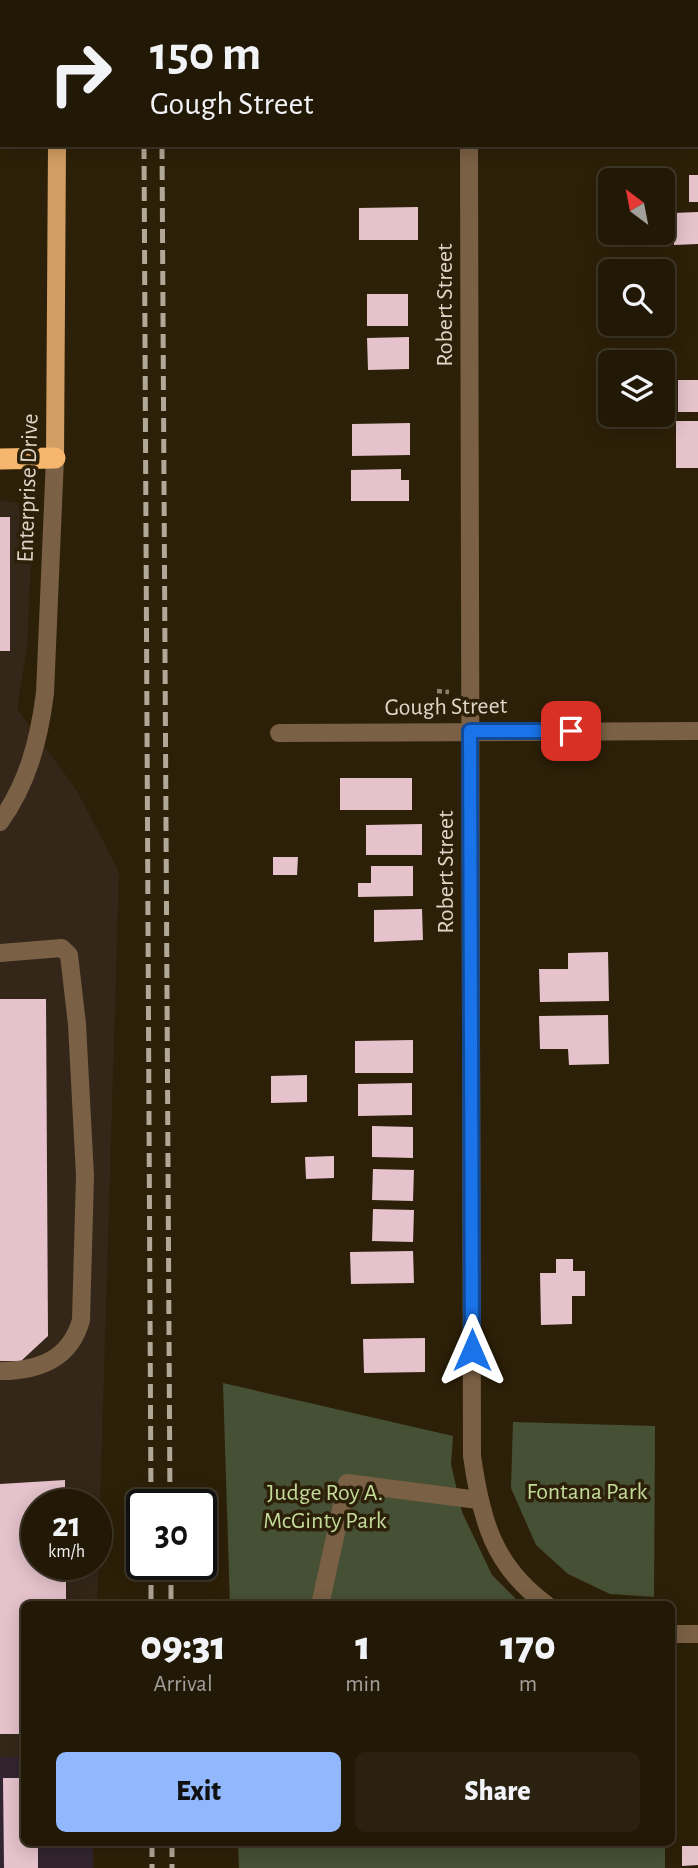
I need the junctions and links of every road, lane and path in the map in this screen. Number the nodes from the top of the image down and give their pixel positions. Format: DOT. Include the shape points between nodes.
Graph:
graph roads {
  1 [pos="57,147"];
  2 [pos="469,147"];
  3 [pos="55,458"];
  4 [pos="0,459"];
  5 [pos="437,691"];
  6 [pos="449,692"];
  7 [pos="470,731"];
  8 [pos="698,731"];
  9 [pos="279,733"];
  10 [pos="0,822"];
  11 [pos="0,953"];
  12 [pos="0,1371"];
  13 [pos="478,1500"];
  14 [pos="321,1601"];
  15 [pos="542,1601"];
  16 [pos="675,1634"];
  17 [pos="698,1634"];
  1 -- 3 [label="main road, Enterprise Drive"];
  2 -- 7 [label="street, Robert Street"];
  3 -- 4 [label="highway"];
  3 -- 10 [label="street, Enterprise Drive" via="40,729 24,781"];
  5 -- 6 [label="path"];
  7 -- 8 [label="street, Gough Street"];
  7 -- 9 [label="street, Gough Street"];
  7 -- 13 [label="street, Robert Street" via="472,1456"];
  11 -- 12 [label="street" via="62,948 69,955 85,1176 78,1330 65,1350 48,1362 28,1370"];
  13 -- 14 [label="street" via="347,1483"];
  13 -- 15 [label="street, Robert Street" via="509,1569"];
  16 -- 17 [label="street"];
}
